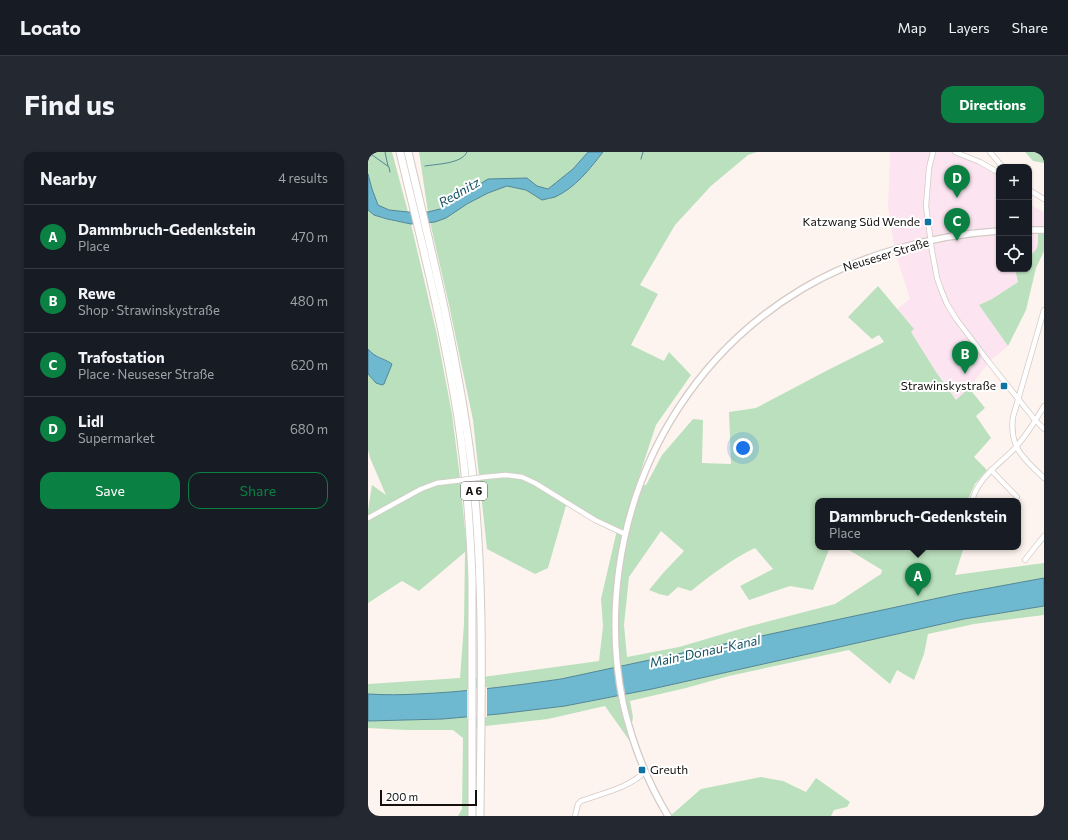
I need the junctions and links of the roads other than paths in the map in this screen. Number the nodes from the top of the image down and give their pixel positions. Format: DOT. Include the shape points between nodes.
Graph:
graph roads {
  1 [pos="400,152"];
  2 [pos="408,152"];
  3 [pos="933,152"];
  4 [pos="955,152"];
  5 [pos="990,152"];
  6 [pos="1000,164"];
  7 [pos="996,170"];
  8 [pos="1032,192"];
  9 [pos="1044,199"];
  10 [pos="1032,230"];
  11 [pos="1044,230"];
  12 [pos="996,231"];
  13 [pos="930,241"];
  14 [pos="1044,310"];
  15 [pos="1042,326"];
  16 [pos="1018,399"];
  17 [pos="1044,406"];
  18 [pos="1035,420"];
  19 [pos="1044,429"];
  20 [pos="1016,447"];
  21 [pos="991,470"];
  22 [pos="1044,478"];
  23 [pos="1017,497"];
  24 [pos="973,498"];
  25 [pos="368,518"];
  26 [pos="625,534"];
  27 [pos="1044,536"];
  28 [pos="1025,560"];
  29 [pos="645,771"];
  30 [pos="472,816"];
  31 [pos="480,816"];
  32 [pos="575,816"];
  33 [pos="668,816"];
  1 -- 30 [label="highway, A 6" via="449,365 464,468 472,555"];
  2 -- 31 [label="highway, A 6" via="456,365 472,470 481,609"];
  3 -- 13 [label="street" via="926,206"];
  4 -- 7 [label="street"];
  5 -- 6 [label="street"];
  8 -- 9 [label="street"];
  10 -- 11 [label="main road"];
  12 -- 13 [label="main road, Neuseser Straße"];
  13 -- 16 [label="street" via="937,278 947,304"];
  13 -- 26 [label="main road, Neuseser Straße" via="882,254 832,273 778,305 734,341 694,386 664,432 642,479"];
  14 -- 15 [label="street"];
  15 -- 16 [label="street"];
  16 -- 18 [label="street"];
  16 -- 20 [label="street" via="1012,428"];
  17 -- 18 [label="street"];
  18 -- 19 [label="street"];
  18 -- 20 [label="street"];
  20 -- 21 [label="street"];
  20 -- 22 [label="street"];
  21 -- 23 [label="street"];
  21 -- 24 [label="street" via="978,485"];
  25 -- 26 [label="street, bridge" via="437,483 505,475 522,477 535,483 595,520"];
  26 -- 29 [label="main road, Neuseser Straße" via="615,609 617,657 624,704"];
  27 -- 28 [label="street"];
  29 -- 32 [label="street" via="612,791 581,802"];
  29 -- 33 [label="main road, Neuseser Straße"];
}
